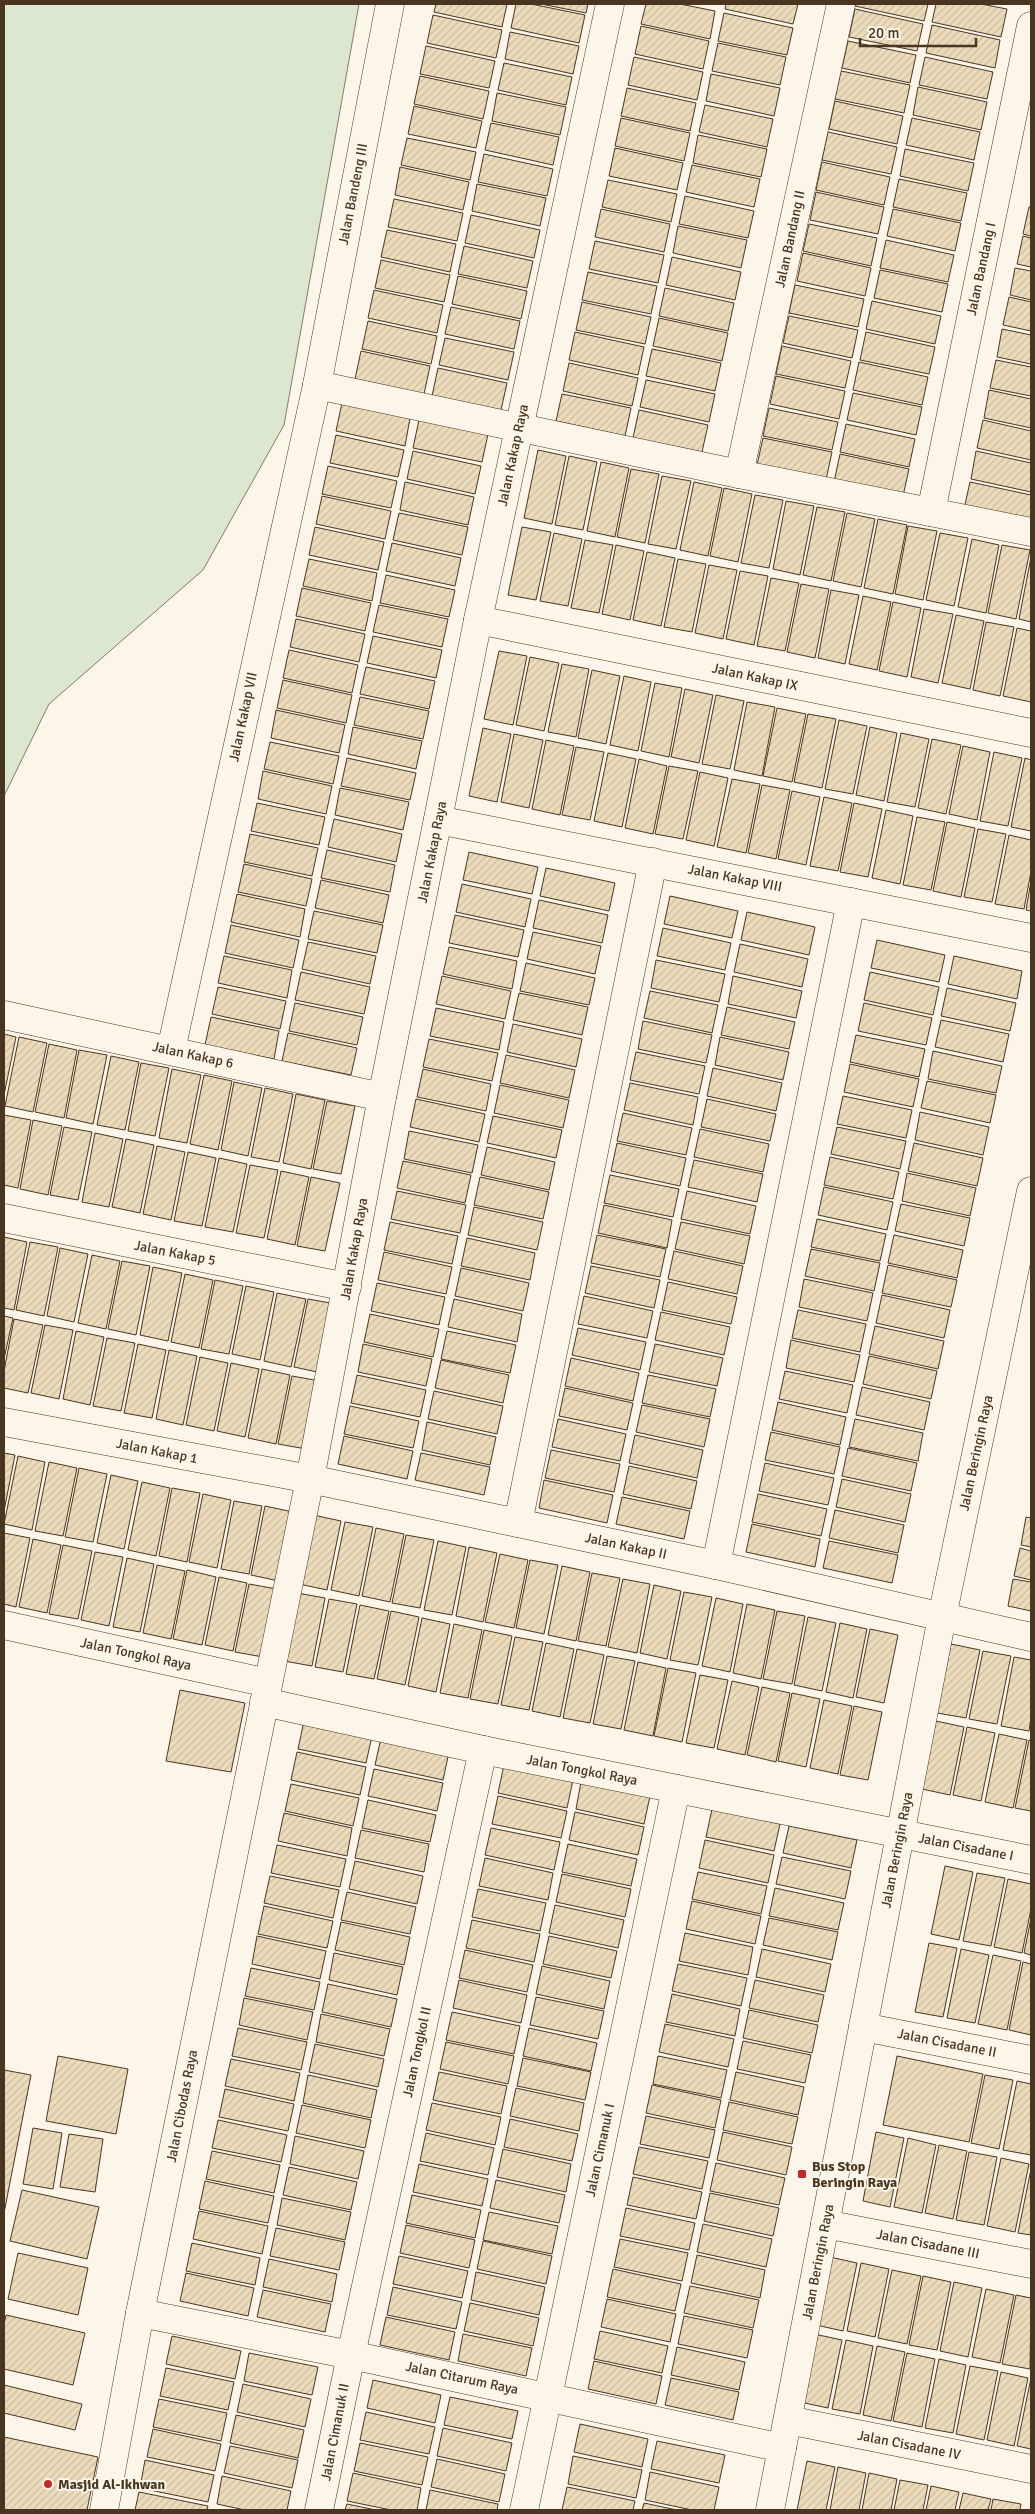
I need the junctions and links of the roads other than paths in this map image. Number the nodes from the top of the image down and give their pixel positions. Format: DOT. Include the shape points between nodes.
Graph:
graph roads {
  1 [pos="390,4"];
  2 [pos="610,4"];
  3 [pos="841,4"];
  4 [pos="1031,26"];
  5 [pos="316,385"];
  6 [pos="519,427"];
  7 [pos="739,474"];
  8 [pos="931,512"];
  9 [pos="1031,532"];
  10 [pos="478,620"];
  11 [pos="1031,733"];
  12 [pos="438,820"];
  13 [pos="653,862"];
  14 [pos="851,902"];
  15 [pos="1031,938"];
  16 [pos="4,1015"];
  17 [pos="171,1050"];
  18 [pos="382,1097"];
  19 [pos="1031,1191"];
  20 [pos="4,1218"];
  21 [pos="347,1286"];
  22 [pos="4,1422"];
  23 [pos="310,1479"];
  24 [pos="518,1523"];
  25 [pos="716,1565"];
  26 [pos="942,1617"];
  27 [pos="4,1625"];
  28 [pos="1031,1638"];
  29 [pos="266,1693"];
  30 [pos="483,1750"];
  31 [pos="676,1789"];
  32 [pos="900,1834"];
  33 [pos="1031,1860"];
  34 [pos="863,2027"];
  35 [pos="1031,2060"];
  36 [pos="825,2224"];
  37 [pos="1031,2264"];
  38 [pos="140,2313"];
  39 [pos="351,2354"];
  40 [pos="548,2396"];
  41 [pos="788,2420"];
  42 [pos="782,2448"];
  43 [pos="1031,2469"];
  44 [pos="104,2510"];
  45 [pos="319,2510"];
  46 [pos="524,2510"];
  47 [pos="770,2510"];
  1 -- 5 [label="street, Jalan Bandeng III"];
  2 -- 6 [label="street, Jalan Kakap Raya"];
  3 -- 7 [label="street, Jalan Bandang II"];
  4 -- 8 [label="street, Jalan Bandang I"];
  5 -- 6 [label="street"];
  5 -- 17 [label="street, Jalan Kakap VII"];
  6 -- 7 [label="street"];
  6 -- 10 [label="street, Jalan Kakap Raya"];
  7 -- 8 [label="street"];
  8 -- 9 [label="street"];
  10 -- 11 [label="street, Jalan Kakap IX"];
  10 -- 12 [label="street, Jalan Kakap Raya"];
  12 -- 13 [label="street, Jalan Kakap VIII"];
  12 -- 18 [label="street, Jalan Kakap Raya"];
  13 -- 14 [label="street, Jalan Kakap VIII"];
  13 -- 24 [label="street"];
  14 -- 15 [label="street, Jalan Kakap VIII"];
  14 -- 25 [label="street"];
  16 -- 17 [label="street, Jalan Kakap 6"];
  17 -- 18 [label="street, Jalan Kakap 6"];
  18 -- 21 [label="street, Jalan Kakap Raya"];
  19 -- 26 [label="street, Jalan Beringin Raya"];
  20 -- 21 [label="street, Jalan Kakap 5"];
  21 -- 23 [label="street, Jalan Kakap Raya"];
  22 -- 23 [label="street, Jalan Kakap 1"];
  23 -- 24 [label="street, Jalan Kakap II"];
  23 -- 29 [label="street, Jalan Kakap Raya"];
  24 -- 25 [label="street, Jalan Kakap II"];
  25 -- 26 [label="street, Jalan Kakap II"];
  26 -- 28 [label="street, Jalan Kakap II"];
  26 -- 32 [label="street, Jalan Beringin Raya"];
  27 -- 29 [label="street, Jalan Tongkol Raya"];
  29 -- 30 [label="street, Jalan Tongkol Raya"];
  29 -- 38 [label="street, Jalan Cibodas Raya"];
  30 -- 31 [label="street, Jalan Tongkol Raya"];
  30 -- 39 [label="street, Jalan Tongkol II"];
  31 -- 32 [label="street, Jalan Tongkol Raya"];
  31 -- 40 [label="street, Jalan Cimanuk I"];
  32 -- 33 [label="street, Jalan Cisadane I"];
  32 -- 34 [label="street, Jalan Beringin Raya"];
  34 -- 35 [label="street, Jalan Cisadane II"];
  34 -- 36 [label="street, Jalan Beringin Raya"];
  36 -- 37 [label="street, Jalan Cisadane III"];
  36 -- 41 [label="street, Jalan Beringin Raya"];
  38 -- 39 [label="street, Jalan Citarum Raya"];
  38 -- 44 [label="street, Jalan Cibodas Raya"];
  39 -- 40 [label="street, Jalan Citarum Raya"];
  39 -- 45 [label="street, Jalan Cimanuk II"];
  40 -- 42 [label="street, Jalan Citarum Raya"];
  40 -- 46 [label="street, Jalan Cimanuk I"];
  41 -- 42 [label="street, Jalan Beringin Raya"];
  41 -- 43 [label="street, Jalan Cisadane IV"];
  42 -- 47 [label="street, Jalan Beringin Raya"];
}
